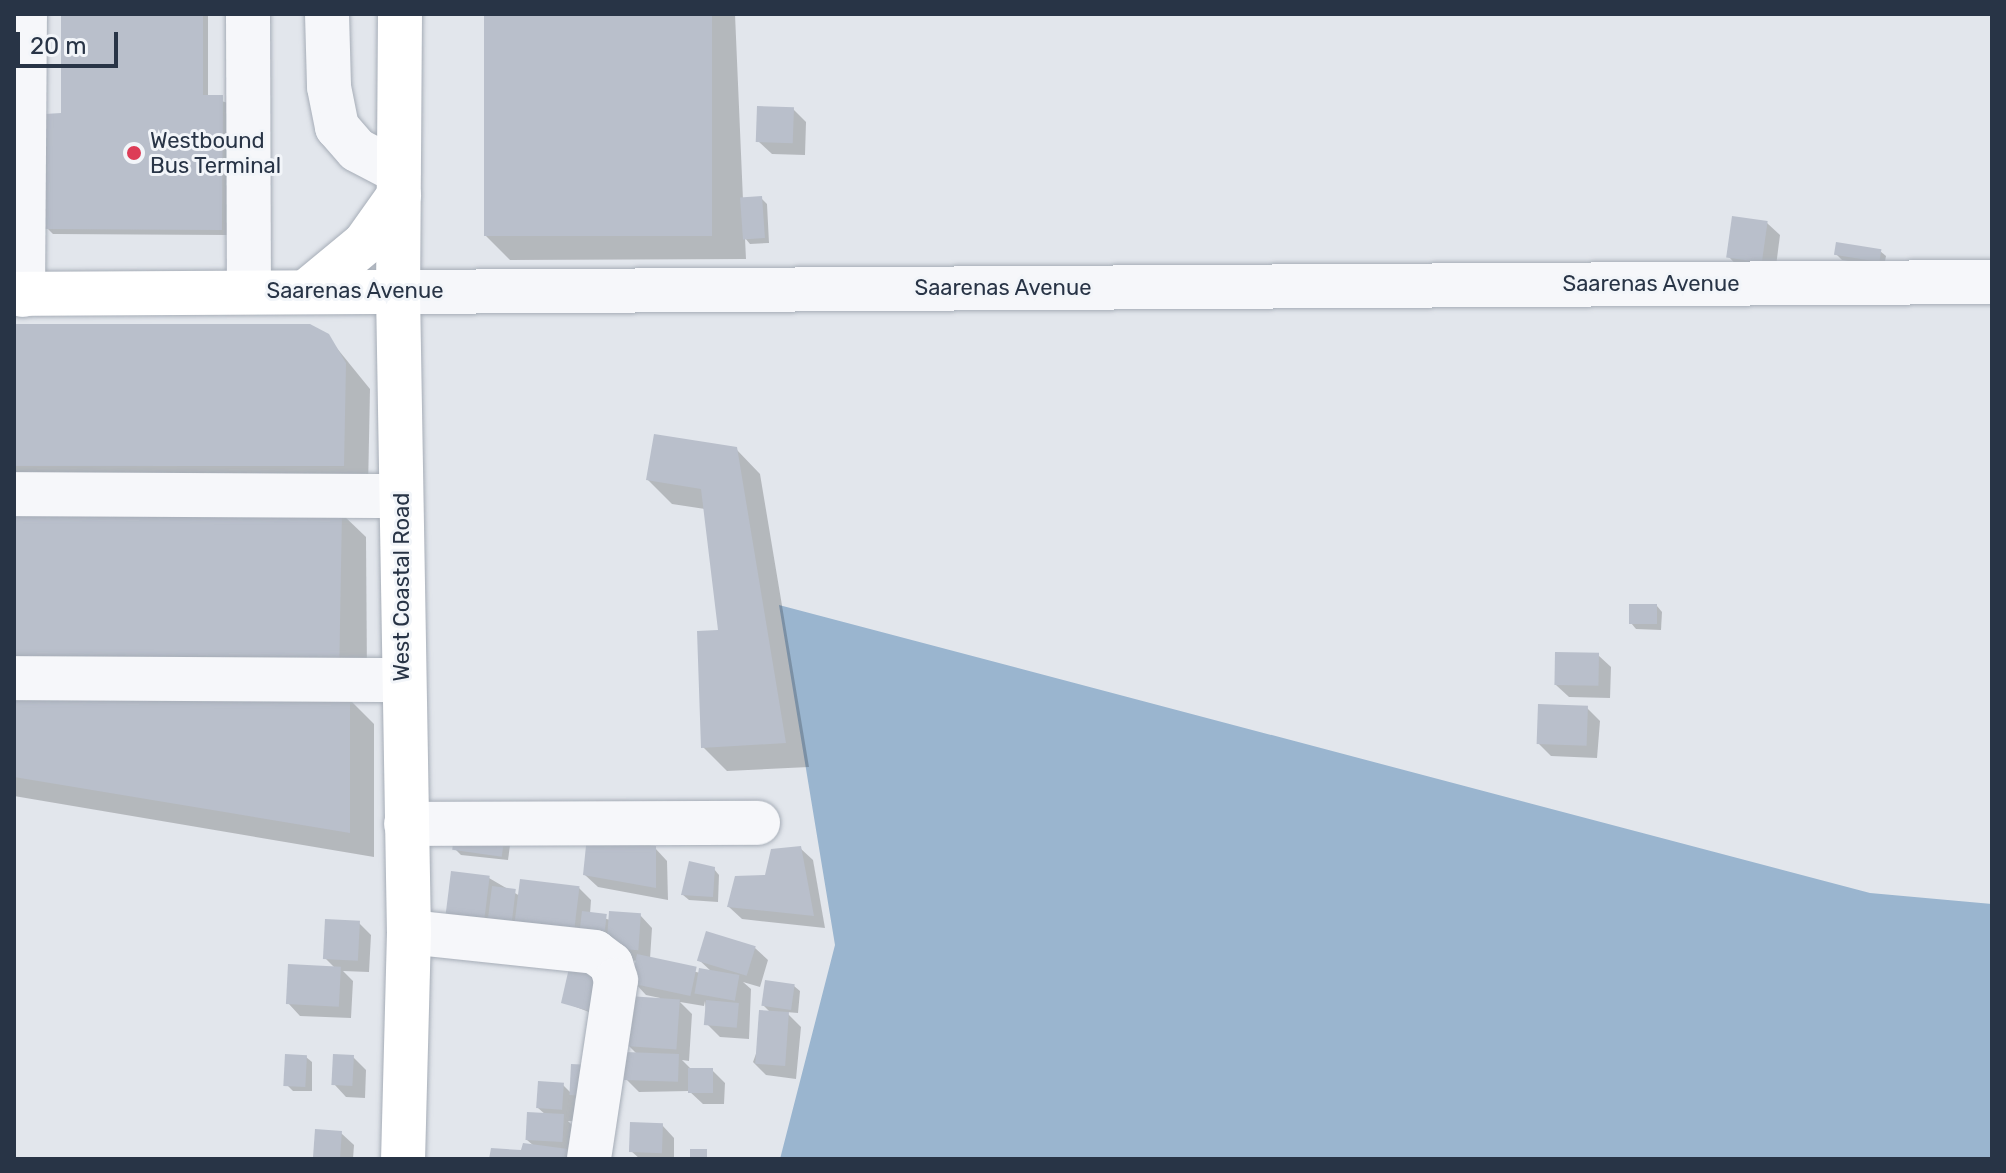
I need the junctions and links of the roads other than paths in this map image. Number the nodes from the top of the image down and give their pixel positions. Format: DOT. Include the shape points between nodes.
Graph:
graph roads {
  1 [pos="25,14"];
  2 [pos="248,14"];
  3 [pos="327,14"];
  4 [pos="400,14"];
  5 [pos="399,184"];
  6 [pos="1992,282"];
  7 [pos="249,290"];
  8 [pos="314,291"];
  9 [pos="398,292"];
  10 [pos="18,295"];
  11 [pos="400,395"];
  12 [pos="14,494"];
  13 [pos="401,496"];
  14 [pos="14,678"];
  15 [pos="402,680"];
  16 [pos="758,823"];
  17 [pos="406,824"];
  18 [pos="409,932"];
  19 [pos="403,1159"];
  20 [pos="589,1159"];
  1 -- 10 [label="street"];
  2 -- 7 [label="street"];
  3 -- 5 [label="street" via="329,87 337,127"];
  4 -- 5 [label="main road, West Coastal Road"];
  5 -- 8 [label="main road" via="365,243"];
  5 -- 9 [label="main road, West Coastal Road"];
  6 -- 9 [label="street, Saarenas Avenue"];
  7 -- 8 [label="main road, Saarenas Avenue"];
  7 -- 10 [label="main road, Saarenas Avenue"];
  8 -- 9 [label="main road, Saarenas Avenue"];
  8 -- 11 [label="main road" via="362,318"];
  9 -- 11 [label="main road, West Coastal Road"];
  11 -- 13 [label="main road, West Coastal Road"];
  12 -- 13 [label="street"];
  13 -- 15 [label="main road, West Coastal Road"];
  14 -- 15 [label="street"];
  15 -- 17 [label="main road, West Coastal Road"];
  16 -- 17 [label="street"];
  17 -- 18 [label="main road, West Coastal Road"];
  18 -- 19 [label="main road, West Coastal Road"];
  18 -- 20 [label="street" via="595,952 611,964 616,980"];
}
